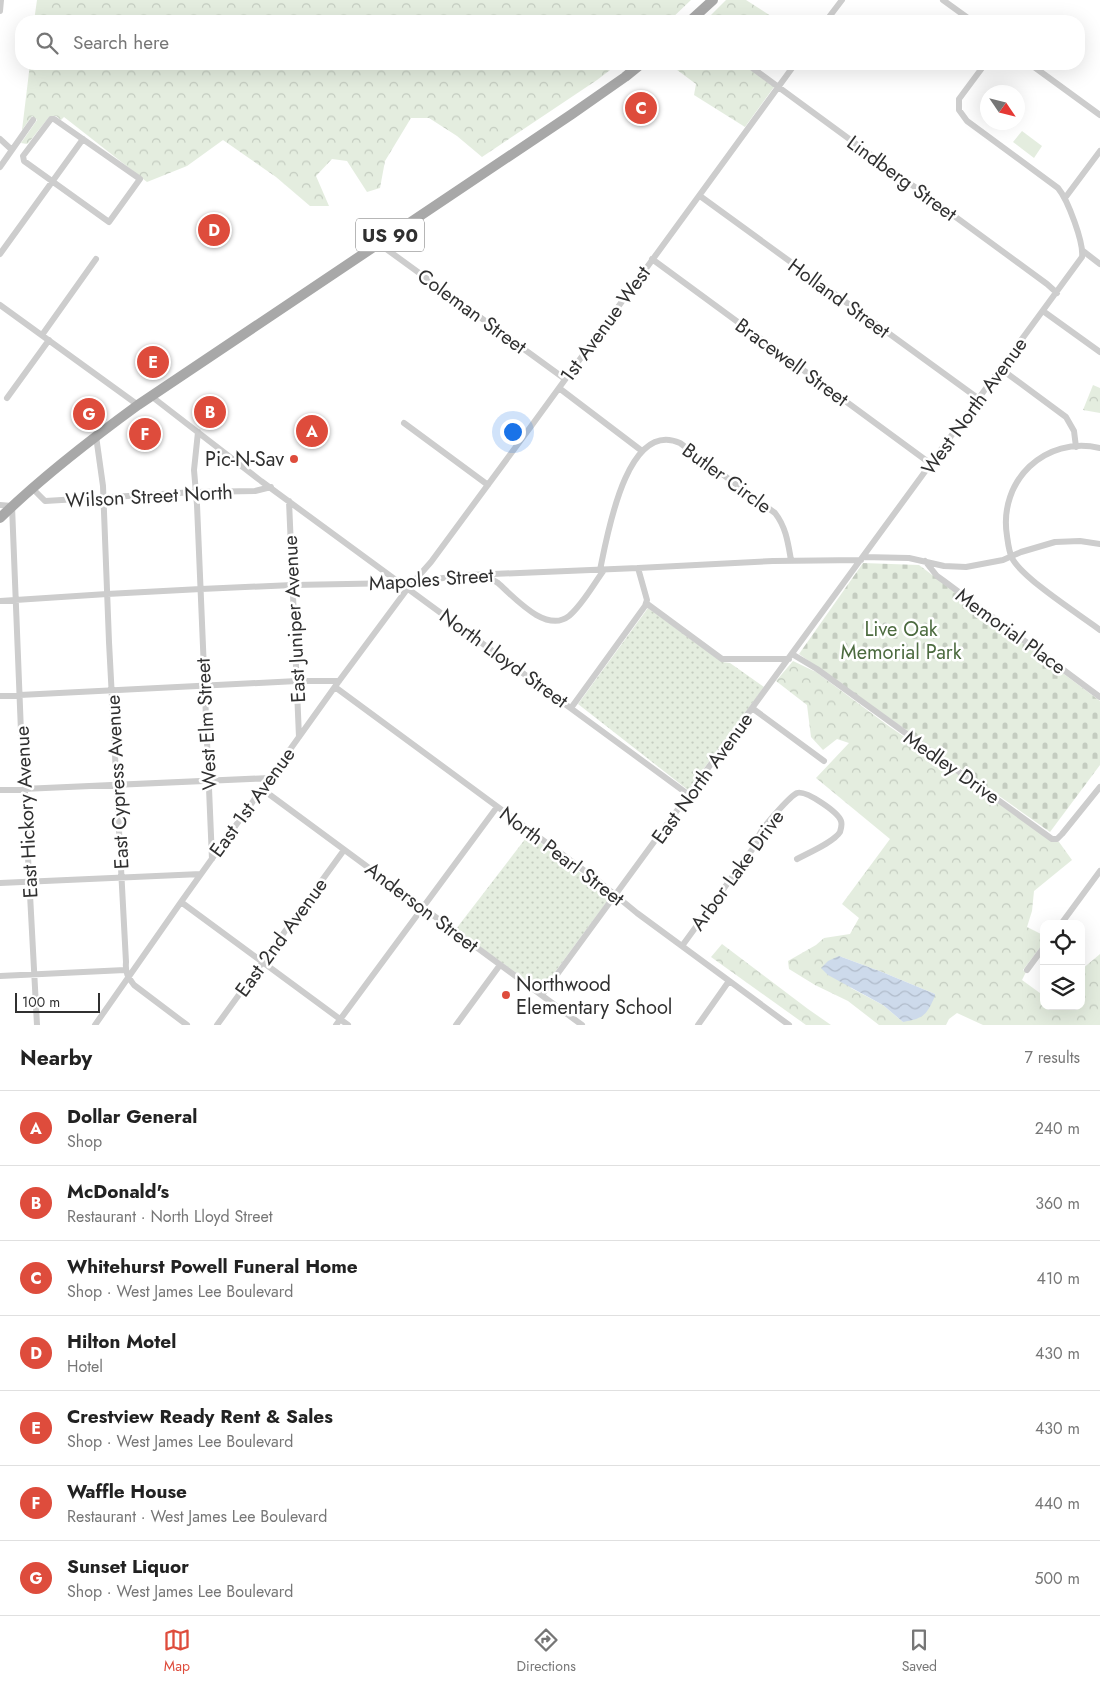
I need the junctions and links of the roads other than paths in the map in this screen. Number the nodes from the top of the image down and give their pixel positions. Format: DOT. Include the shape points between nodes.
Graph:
graph roads {
  1 [pos="1,0"];
  2 [pos="713,0"];
  3 [pos="842,0"];
  4 [pos="943,0"];
  5 [pos="0,12"];
  6 [pos="697,15"];
  7 [pos="831,15"];
  8 [pos="964,15"];
  9 [pos="634,70"];
  10 [pos="755,70"];
  11 [pos="791,70"];
  12 [pos="981,70"];
  13 [pos="1038,70"];
  14 [pos="778,87"];
  15 [pos="1100,115"];
  16 [pos="33,120"];
  17 [pos="0,139"];
  18 [pos="83,139"];
  19 [pos="12,150"];
  20 [pos="1100,151"];
  21 [pos="0,167"];
  22 [pos="52,182"];
  23 [pos="700,196"];
  24 [pos="1065,198"];
  25 [pos="378,243"];
  26 [pos="1082,251"];
  27 [pos="0,254"];
  28 [pos="96,259"];
  29 [pos="652,259"];
  30 [pos="1100,264"];
  31 [pos="1057,293"];
  32 [pos="0,305"];
  33 [pos="1043,311"];
  34 [pos="43,334"];
  35 [pos="49,340"];
  36 [pos="1100,352"];
  37 [pos="1001,369"];
  38 [pos="565,379"];
  39 [pos="559,388"];
  40 [pos="151,396"];
  41 [pos="7,398"];
  42 [pos="979,399"];
  43 [pos="138,405"];
  44 [pos="404,423"];
  45 [pos="198,432"];
  46 [pos="96,436"];
  47 [pos="1076,446"];
  48 [pos="1100,448"];
  49 [pos="642,451"];
  50 [pos="931,464"];
  51 [pos="488,485"];
  52 [pos="271,487"];
  53 [pos="32,488"];
  54 [pos="195,492"];
  55 [pos="104,498"];
  56 [pos="289,501"];
  57 [pos="0,505"];
  58 [pos="12,506"];
  59 [pos="0,518"];
  60 [pos="1100,544"];
  61 [pos="1011,556"];
  62 [pos="862,559"];
  63 [pos="790,560"];
  64 [pos="925,561"];
  65 [pos="638,568"];
  66 [pos="602,570"];
  67 [pos="482,575"];
  68 [pos="413,582"];
  69 [pos="401,583"];
  70 [pos="293,585"];
  71 [pos="408,588"];
  72 [pos="201,589"];
  73 [pos="107,594"];
  74 [pos="16,600"];
  75 [pos="0,601"];
  76 [pos="646,603"];
  77 [pos="1100,630"];
  78 [pos="790,656"];
  79 [pos="297,681"];
  80 [pos="337,684"];
  81 [pos="204,686"];
  82 [pos="112,691"];
  83 [pos="20,695"];
  84 [pos="0,696"];
  85 [pos="1100,697"];
  86 [pos="571,708"];
  87 [pos="752,708"];
  88 [pos="299,738"];
  89 [pos="824,761"];
  90 [pos="270,778"];
  91 [pos="209,781"];
  92 [pos="117,785"];
  93 [pos="1100,787"];
  94 [pos="26,789"];
  95 [pos="262,789"];
  96 [pos="0,790"];
  97 [pos="689,794"];
  98 [pos="497,807"];
  99 [pos="344,850"];
  100 [pos="212,859"];
  101 [pos="797,859"];
  102 [pos="1100,871"];
  103 [pos="201,874"];
  104 [pos="122,877"];
  105 [pos="29,882"];
  106 [pos="0,883"];
  107 [pos="615,895"];
  108 [pos="181,902"];
  109 [pos="423,908"];
  110 [pos="1064,920"];
  111 [pos="682,946"];
  112 [pos="1040,953"];
  113 [pos="263,962"];
  114 [pos="500,965"];
  115 [pos="125,970"];
  116 [pos="1028,970"];
  117 [pos="34,974"];
  118 [pos="0,976"];
  119 [pos="128,977"];
  120 [pos="730,981"];
  121 [pos="542,996"];
  122 [pos="338,1022"];
  123 [pos="37,1025"];
  124 [pos="95,1025"];
  125 [pos="187,1025"];
  126 [pos="217,1025"];
  127 [pos="348,1025"];
  128 [pos="456,1025"];
  129 [pos="582,1025"];
  130 [pos="698,1025"];
  131 [pos="789,1025"];
  1 -- 5 [label="street"];
  2 -- 6 [label="main road"];
  3 -- 7 [label="street"];
  4 -- 8 [label="street"];
  9 -- 25 [label="main road, US 90"];
  10 -- 14 [label="street, Lindberg Street"];
  11 -- 14 [label="street, 1st Avenue West"];
  12 -- 24 [label="street" via="959,99 960,113 1058,188"];
  13 -- 15 [label="street"];
  14 -- 23 [label="street, 1st Avenue West"];
  14 -- 31 [label="street, Lindberg Street"];
  16 -- 19 [label="street"];
  17 -- 19 [label="street"];
  18 -- 22 [label="street"];
  18 -- 22 [label="street" via="54,118 23,156 24,161"];
  18 -- 22 [label="street" via="140,179 109,222"];
  19 -- 21 [label="street"];
  20 -- 24 [label="street"];
  22 -- 27 [label="street"];
  23 -- 29 [label="street, 1st Avenue West"];
  23 -- 42 [label="street, Holland Street"];
  24 -- 26 [label="street"];
  25 -- 38 [label="street, Coleman Street"];
  25 -- 40 [label="main road, US 90"];
  26 -- 30 [label="street"];
  26 -- 31 [label="street, West North Avenue" via="1082,258"];
  28 -- 34 [label="street"];
  29 -- 38 [label="street, 1st Avenue West"];
  29 -- 50 [label="street, Bracewell Street"];
  31 -- 33 [label="street, West North Avenue"];
  32 -- 34 [label="street"];
  33 -- 36 [label="street"];
  33 -- 37 [label="street, West North Avenue"];
  34 -- 35 [label="street"];
  35 -- 41 [label="street"];
  35 -- 43 [label="street"];
  37 -- 42 [label="street, West North Avenue"];
  37 -- 47 [label="street" via="1066,418 1074,431"];
  38 -- 39 [label="street, 1st Avenue West"];
  39 -- 49 [label="street"];
  39 -- 51 [label="street, 1st Avenue West"];
  40 -- 43 [label="main road, US 90"];
  40 -- 45 [label="street, North Lloyd Street"];
  42 -- 50 [label="street, West North Avenue"];
  43 -- 46 [label="main road, US 90"];
  44 -- 51 [label="street"];
  45 -- 52 [label="street, North Lloyd Street"];
  45 -- 54 [label="street, West Elm Street"];
  46 -- 53 [label="main road, US 90"];
  46 -- 55 [label="street, East Cypress Avenue"];
  47 -- 48 [label="street"];
  47 -- 61 [label="street" via="1056,450 1023,472 1007,503 1006,528"];
  49 -- 63 [label="street, Butler Circle" via="656,440 672,439 745,490 781,520"];
  49 -- 66 [label="street" via="617,500"];
  50 -- 62 [label="street, West North Avenue"];
  51 -- 68 [label="street, 1st Avenue West"];
  52 -- 54 [label="street, Wilson Street North" via="255,491"];
  52 -- 56 [label="street, North Lloyd Street"];
  53 -- 55 [label="street, Wilson Street North" via="45,501"];
  53 -- 58 [label="main road, US 90"];
  54 -- 55 [label="street, Wilson Street North"];
  54 -- 72 [label="street, West Elm Street"];
  55 -- 73 [label="street, East Cypress Avenue"];
  56 -- 69 [label="street, North Lloyd Street"];
  56 -- 70 [label="street, East Juniper Avenue"];
  57 -- 58 [label="street"];
  58 -- 59 [label="main road, US 90"];
  58 -- 74 [label="street, East Hickory Avenue"];
  60 -- 61 [label="street, Mapoles Street" via="1055,542"];
  61 -- 64 [label="street, Mapoles Street" via="966,568"];
  61 -- 77 [label="street" via="1020,569 1038,584"];
  62 -- 63 [label="street, Mapoles Street"];
  62 -- 64 [label="street, Mapoles Street" via="910,558"];
  62 -- 78 [label="street, East North Avenue"];
  63 -- 65 [label="street, Mapoles Street"];
  64 -- 85 [label="street, Memorial Place" via="944,582"];
  65 -- 66 [label="street, Mapoles Street"];
  65 -- 76 [label="street"];
  66 -- 67 [label="street, Mapoles Street"];
  66 -- 67 [label="street" via="574,611 557,621 538,616"];
  67 -- 68 [label="street, Mapoles Street"];
  68 -- 69 [label="street, Mapoles Street"];
  68 -- 71 [label="street, East 1st Avenue"];
  69 -- 70 [label="street, Mapoles Street"];
  69 -- 71 [label="street, North Lloyd Street"];
  70 -- 72 [label="street, Mapoles Street"];
  70 -- 79 [label="street, East Juniper Avenue"];
  71 -- 80 [label="street, East 1st Avenue"];
  71 -- 86 [label="street, North Lloyd Street"];
  72 -- 73 [label="street, Mapoles Street"];
  72 -- 81 [label="street, West Elm Street"];
  73 -- 74 [label="street, Mapoles Street"];
  73 -- 82 [label="street, East Cypress Avenue"];
  74 -- 75 [label="street, Mapoles Street"];
  74 -- 83 [label="street, East Hickory Avenue"];
  76 -- 78 [label="street" via="722,659"];
  76 -- 86 [label="street"];
  78 -- 87 [label="street, East North Avenue"];
  78 -- 93 [label="street, Medley Drive" via="817,669 1052,839 1062,834"];
  79 -- 80 [label="street"];
  79 -- 81 [label="street"];
  79 -- 88 [label="street, East Juniper Avenue"];
  80 -- 88 [label="street, East 1st Avenue"];
  80 -- 98 [label="street, North Pearl Street"];
  81 -- 82 [label="street"];
  81 -- 91 [label="street, West Elm Street"];
  82 -- 83 [label="street"];
  82 -- 92 [label="street, East Cypress Avenue"];
  83 -- 84 [label="street"];
  83 -- 94 [label="street, East Hickory Avenue"];
  86 -- 97 [label="street, North Lloyd Street"];
  87 -- 89 [label="street"];
  87 -- 97 [label="street, East North Avenue"];
  88 -- 90 [label="street, East 1st Avenue"];
  90 -- 91 [label="street"];
  90 -- 95 [label="street, East 1st Avenue"];
  91 -- 92 [label="street"];
  91 -- 100 [label="street, West Elm Street"];
  92 -- 94 [label="street"];
  92 -- 104 [label="street, East Cypress Avenue"];
  94 -- 96 [label="street"];
  94 -- 105 [label="street, East Hickory Avenue"];
  95 -- 99 [label="street, Anderson Street"];
  95 -- 100 [label="street, East 1st Avenue"];
  97 -- 107 [label="street, East North Avenue"];
  98 -- 107 [label="street, North Pearl Street"];
  98 -- 109 [label="street"];
  99 -- 109 [label="street, Anderson Street"];
  99 -- 113 [label="street, East 2nd Avenue"];
  100 -- 103 [label="street, East 1st Avenue"];
  101 -- 111 [label="street, Arbor Lake Drive" via="832,840 842,825 837,815 803,792 794,796 761,831 756,844"];
  102 -- 110 [label="street"];
  103 -- 104 [label="street"];
  103 -- 108 [label="street, East 1st Avenue"];
  104 -- 105 [label="street"];
  104 -- 115 [label="street, East Cypress Avenue"];
  105 -- 106 [label="street"];
  105 -- 117 [label="street, East Hickory Avenue"];
  107 -- 111 [label="street, North Pearl Street"];
  107 -- 121 [label="street, East North Avenue"];
  108 -- 113 [label="street"];
  108 -- 119 [label="street, East 1st Avenue"];
  109 -- 114 [label="street, Anderson Street"];
  109 -- 122 [label="street"];
  111 -- 120 [label="street, North Pearl Street"];
  112 -- 116 [label="street"];
  113 -- 122 [label="street"];
  113 -- 126 [label="street, East 2nd Avenue"];
  114 -- 121 [label="street, Anderson Street"];
  114 -- 128 [label="street"];
  115 -- 117 [label="street"];
  115 -- 119 [label="street"];
  117 -- 118 [label="street"];
  117 -- 123 [label="street, East Hickory Avenue"];
  119 -- 124 [label="street, East 1st Avenue"];
  119 -- 125 [label="street"];
  120 -- 130 [label="street"];
  120 -- 131 [label="street, North Pearl Street"];
  121 -- 129 [label="street, Anderson Street"];
  122 -- 127 [label="street"];
}
